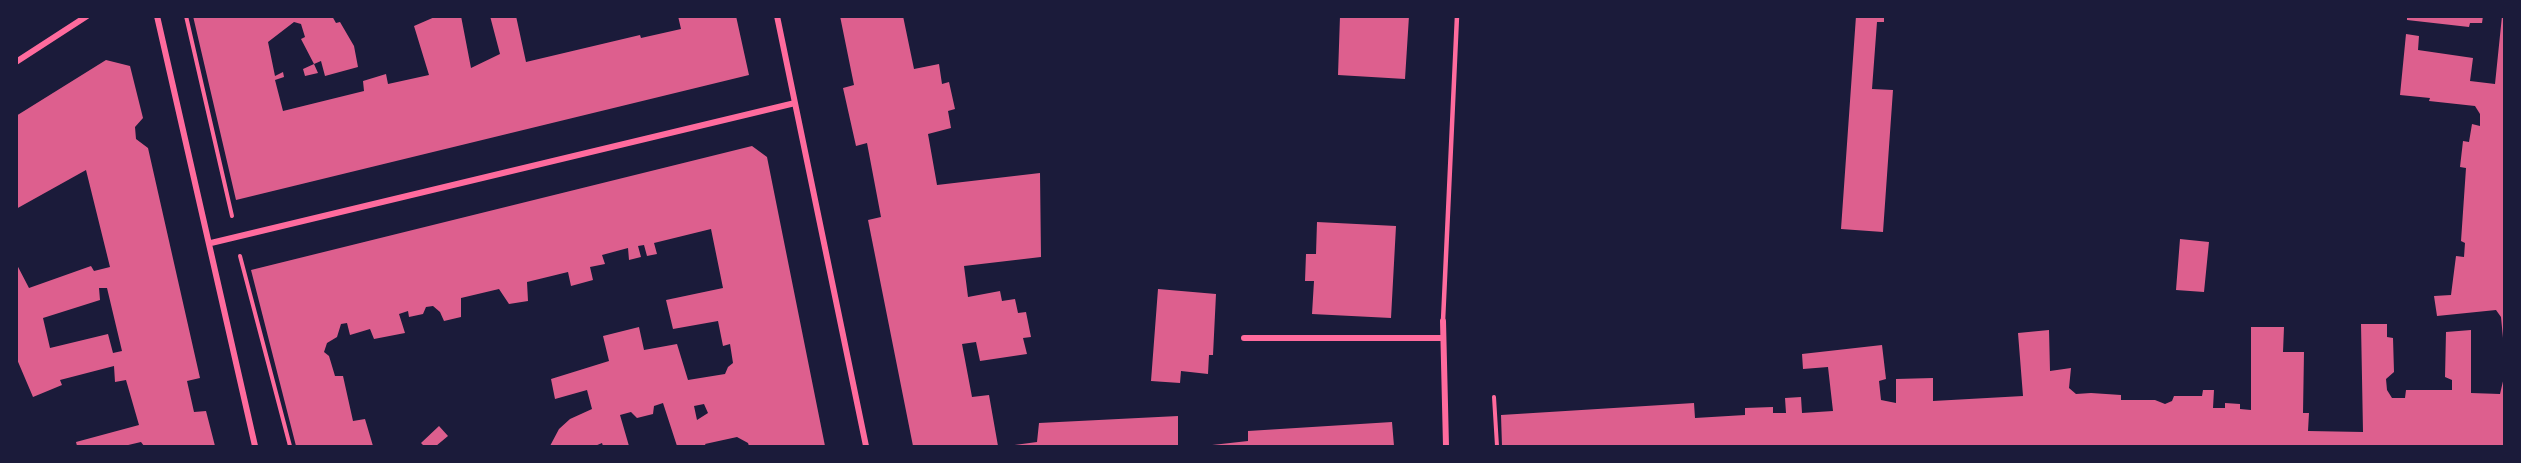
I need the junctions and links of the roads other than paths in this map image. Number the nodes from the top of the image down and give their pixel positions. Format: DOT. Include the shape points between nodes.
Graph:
graph roads {
  1 [pos="87,16"];
  2 [pos="157,16"];
  3 [pos="777,16"];
  4 [pos="1456,16"];
  5 [pos="16,62"];
  6 [pos="795,103"];
  7 [pos="211,243"];
  8 [pos="1443,321"];
  9 [pos="1244,338"];
  10 [pos="1443,338"];
  11 [pos="255,447"];
  12 [pos="866,447"];
  13 [pos="1446,447"];
  1 -- 5 [label="street"];
  2 -- 7 [label="street"];
  3 -- 6 [label="street"];
  4 -- 8 [label="lane"];
  6 -- 7 [label="street"];
  6 -- 12 [label="street"];
  7 -- 11 [label="street"];
  8 -- 10 [label="street"];
  9 -- 10 [label="street"];
  10 -- 13 [label="street"];
}
